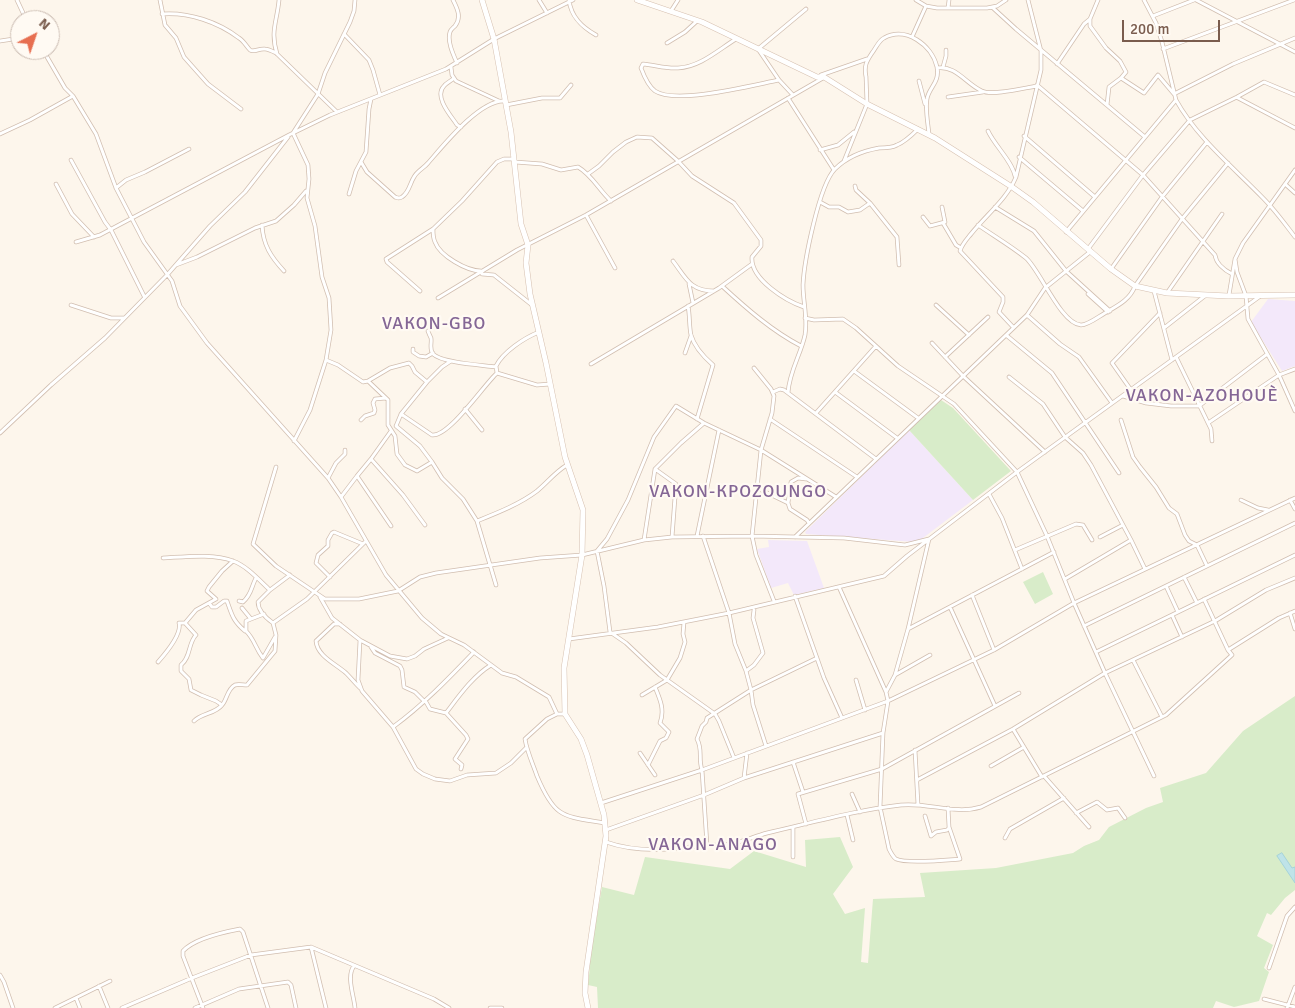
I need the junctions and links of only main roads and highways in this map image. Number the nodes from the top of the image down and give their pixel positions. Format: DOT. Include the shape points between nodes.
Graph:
graph roads {
  1 [pos="482,0"];
  2 [pos="637,0"];
  3 [pos="1295,295"];
  4 [pos="588,1008"];
  1 -- 4 [label="main road" via="494,39 515,161 522,224 528,245 526,263 532,306 567,465 583,510 582,555 564,676 565,714 584,745 606,827 586,972"];
  2 -- 3 [label="main road" via="697,20 817,77 824,77 867,104 928,134 1033,202 1088,251 1135,286 1167,293"];
}
